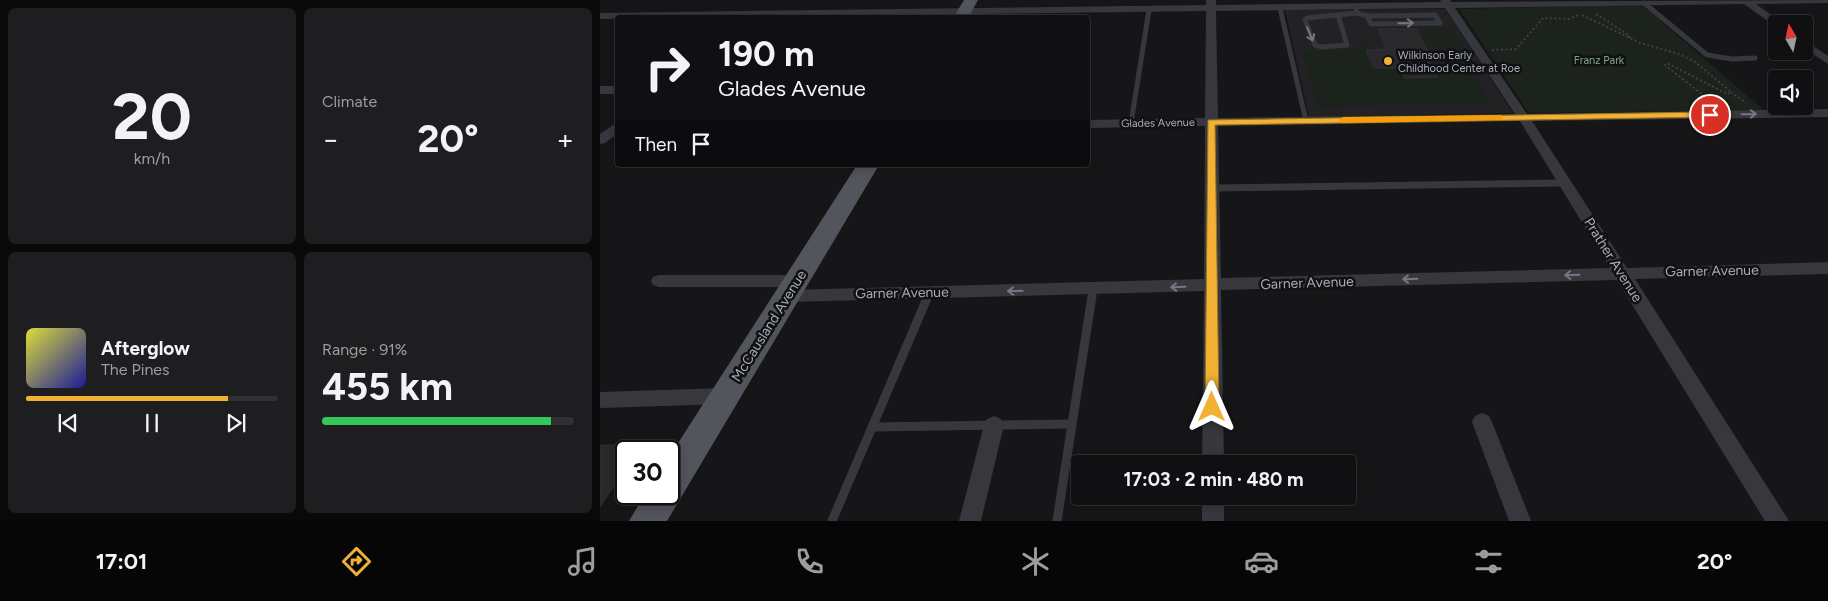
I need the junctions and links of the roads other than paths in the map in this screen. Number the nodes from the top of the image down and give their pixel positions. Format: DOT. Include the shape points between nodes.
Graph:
graph roads {
  1 [pos="1828,0"];
  2 [pos="1711,1"];
  3 [pos="1746,1"];
  4 [pos="1447,3"];
  5 [pos="1644,3"];
  6 [pos="1211,5"];
  7 [pos="1280,8"];
  8 [pos="965,10"];
  9 [pos="1148,10"];
  10 [pos="1356,10"];
  11 [pos="1031,14"];
  12 [pos="661,15"];
  13 [pos="1089,15"];
  14 [pos="1338,15"];
  15 [pos="600,16"];
  16 [pos="615,16"];
  17 [pos="1366,16"];
  18 [pos="1768,17"];
  19 [pos="1813,50"];
  20 [pos="1755,58"];
  21 [pos="1828,61"];
  22 [pos="600,90"];
  23 [pos="615,90"];
  24 [pos="1828,113"];
  25 [pos="1524,117"];
  26 [pos="1306,121"];
  27 [pos="1211,122"];
  28 [pos="1131,123"];
  29 [pos="1090,124"];
  30 [pos="615,128"];
  31 [pos="600,140"];
  32 [pos="867,167"];
  33 [pos="1565,183"];
  34 [pos="1211,188"];
  35 [pos="1828,268"];
  36 [pos="1621,273"];
  37 [pos="659,281"];
  38 [pos="1211,285"];
  39 [pos="791,289"];
  40 [pos="1093,289"];
  41 [pos="929,293"];
  42 [pos="725,396"];
  43 [pos="600,400"];
  44 [pos="1482,422"];
  45 [pos="1072,424"];
  46 [pos="994,425"];
  47 [pos="872,427"];
  48 [pos="1213,455"];
  49 [pos="680,468"];
  50 [pos="657,505"];
  51 [pos="1213,505"];
  52 [pos="647,521"];
  53 [pos="832,521"];
  54 [pos="970,521"];
  55 [pos="1057,521"];
  56 [pos="1213,521"];
  57 [pos="1520,521"];
  58 [pos="1778,521"];
  1 -- 3 [label="street"];
  2 -- 3 [label="street"];
  2 -- 5 [label="street"];
  3 -- 18 [label="street"];
  4 -- 5 [label="street"];
  4 -- 10 [label="street"];
  4 -- 25 [label="street, Prather Avenue"];
  5 -- 20 [label="lane" via="1707,55"];
  6 -- 7 [label="street"];
  6 -- 9 [label="street"];
  6 -- 27 [label="street"];
  7 -- 10 [label="street"];
  7 -- 26 [label="lane"];
  8 -- 11 [label="street"];
  8 -- 12 [label="street"];
  9 -- 13 [label="street"];
  9 -- 28 [label="lane"];
  10 -- 14 [label="lane"];
  10 -- 17 [label="lane"];
  11 -- 13 [label="street"];
  14 -- 14 [label="lane, one-way" via="1305,20 1315,45 1347,45"];
  15 -- 16 [label="street"];
  17 -- 17 [label="lane, one-way" via="1371,24 1440,23 1435,15"];
  19 -- 21 [label="street"];
  22 -- 23 [label="street"];
  25 -- 24 [label="street, Glades Avenue, one-way"];
  25 -- 26 [label="street, Glades Avenue"];
  25 -- 33 [label="street, Prather Avenue"];
  26 -- 27 [label="street, Glades Avenue"];
  27 -- 28 [label="street, Glades Avenue"];
  27 -- 34 [label="street"];
  28 -- 29 [label="street, Glades Avenue"];
  30 -- 31 [label="street"];
  32 -- 39 [label="main road, McCausland Avenue"];
  33 -- 34 [label="lane"];
  33 -- 36 [label="street, Prather Avenue"];
  34 -- 38 [label="street"];
  35 -- 36 [label="street, Garner Avenue"];
  36 -- 38 [label="street, Garner Avenue, one-way"];
  36 -- 58 [label="street, Prather Avenue"];
  37 -- 39 [label="street, Garner Avenue"];
  38 -- 40 [label="street, Garner Avenue, one-way"];
  38 -- 48 [label="street"];
  39 -- 41 [label="street, Garner Avenue"];
  39 -- 42 [label="main road, McCausland Avenue"];
  40 -- 41 [label="street, Garner Avenue, one-way"];
  40 -- 45 [label="lane"];
  41 -- 47 [label="lane"];
  42 -- 43 [label="street"];
  42 -- 49 [label="main road, McCausland Avenue"];
  44 -- 57 [label="street"];
  45 -- 46 [label="lane"];
  45 -- 55 [label="lane"];
  46 -- 47 [label="lane"];
  46 -- 54 [label="street"];
  47 -- 53 [label="lane"];
  50 -- 52 [label="main road"];
  51 -- 56 [label="street"];
}
